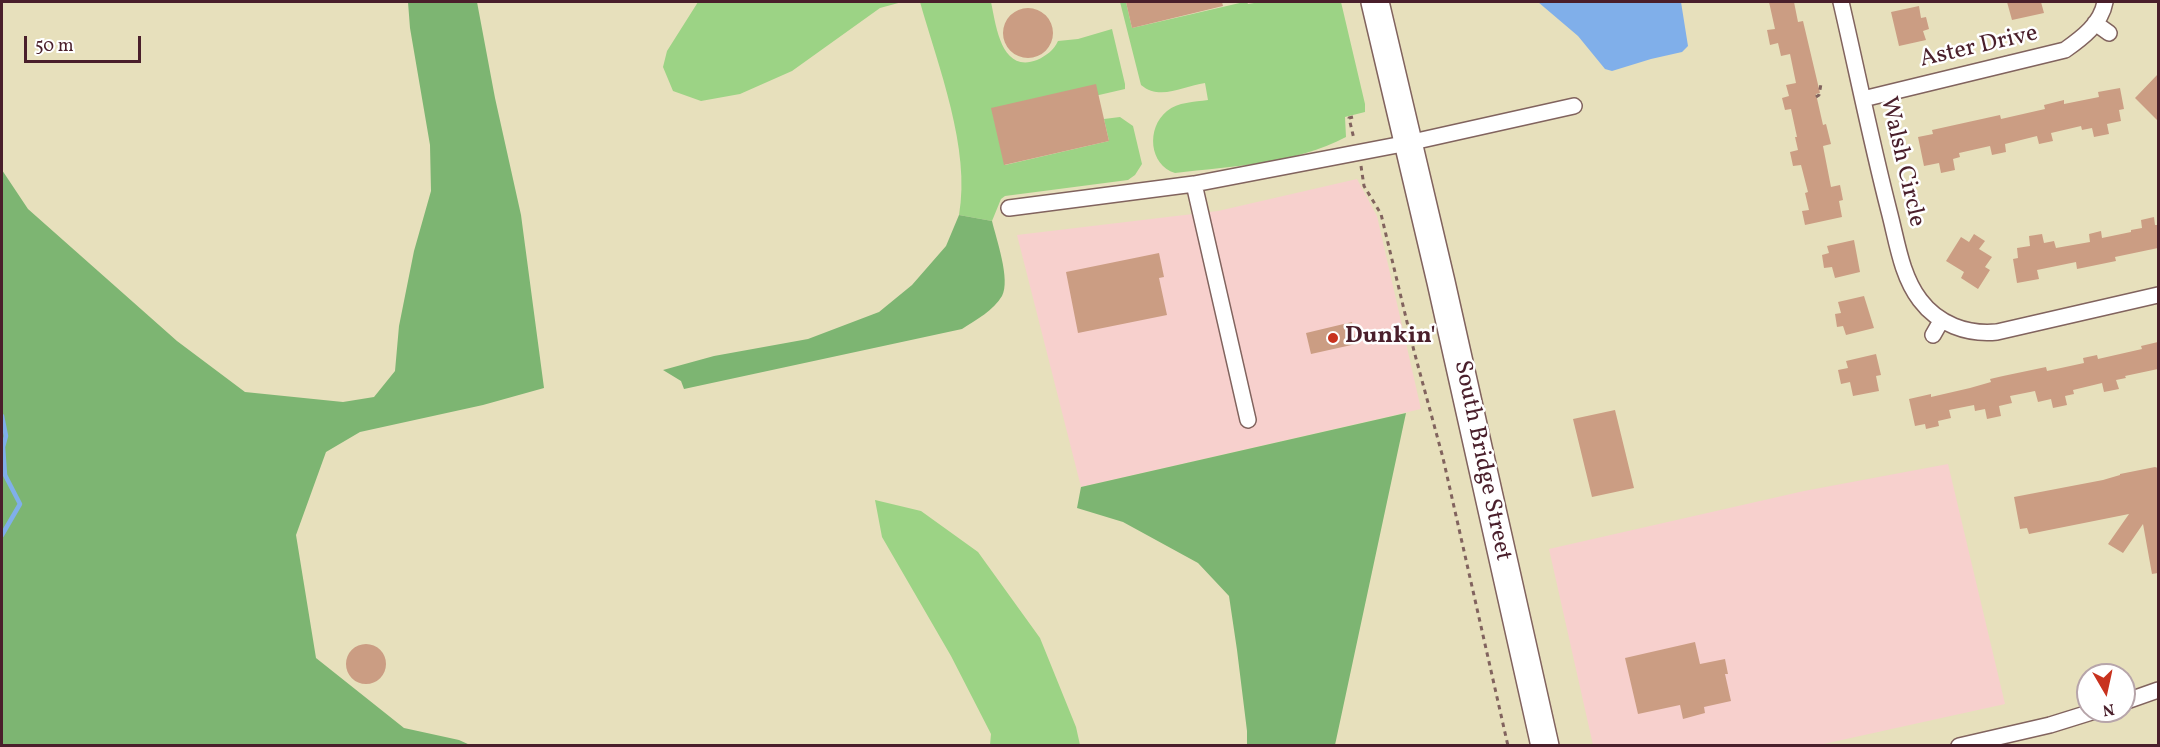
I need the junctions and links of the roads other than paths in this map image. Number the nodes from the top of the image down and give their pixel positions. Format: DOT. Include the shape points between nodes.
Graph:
graph roads {
  1 [pos="1375,2"];
  2 [pos="1841,2"];
  3 [pos="2105,2"];
  4 [pos="2096,23"];
  5 [pos="2109,33"];
  6 [pos="1863,99"];
  7 [pos="1574,106"];
  8 [pos="1407,143"];
  9 [pos="1194,184"];
  10 [pos="1009,208"];
  11 [pos="2158,295"];
  12 [pos="1941,321"];
  13 [pos="1933,335"];
  14 [pos="1248,420"];
  15 [pos="2158,690"];
  16 [pos="2136,698"];
  17 [pos="2076,717"];
  18 [pos="1545,746"];
  19 [pos="1959,746"];
  1 -- 8 [label="highway, South Bridge Street"];
  2 -- 6 [label="street, Walsh Circle"];
  3 -- 4 [label="street, Aster Drive"];
  4 -- 5 [label="street"];
  4 -- 6 [label="street, Aster Drive" via="2065,50"];
  6 -- 12 [label="street, Walsh Circle" via="1905,271 1921,301"];
  7 -- 8 [label="street"];
  8 -- 9 [label="street"];
  8 -- 18 [label="highway, South Bridge Street"];
  9 -- 10 [label="street"];
  9 -- 14 [label="street"];
  11 -- 12 [label="street, Walsh Circle" via="1996,332 1978,332"];
  12 -- 13 [label="street"];
  15 -- 16 [label="street"];
  17 -- 19 [label="street"];
}
